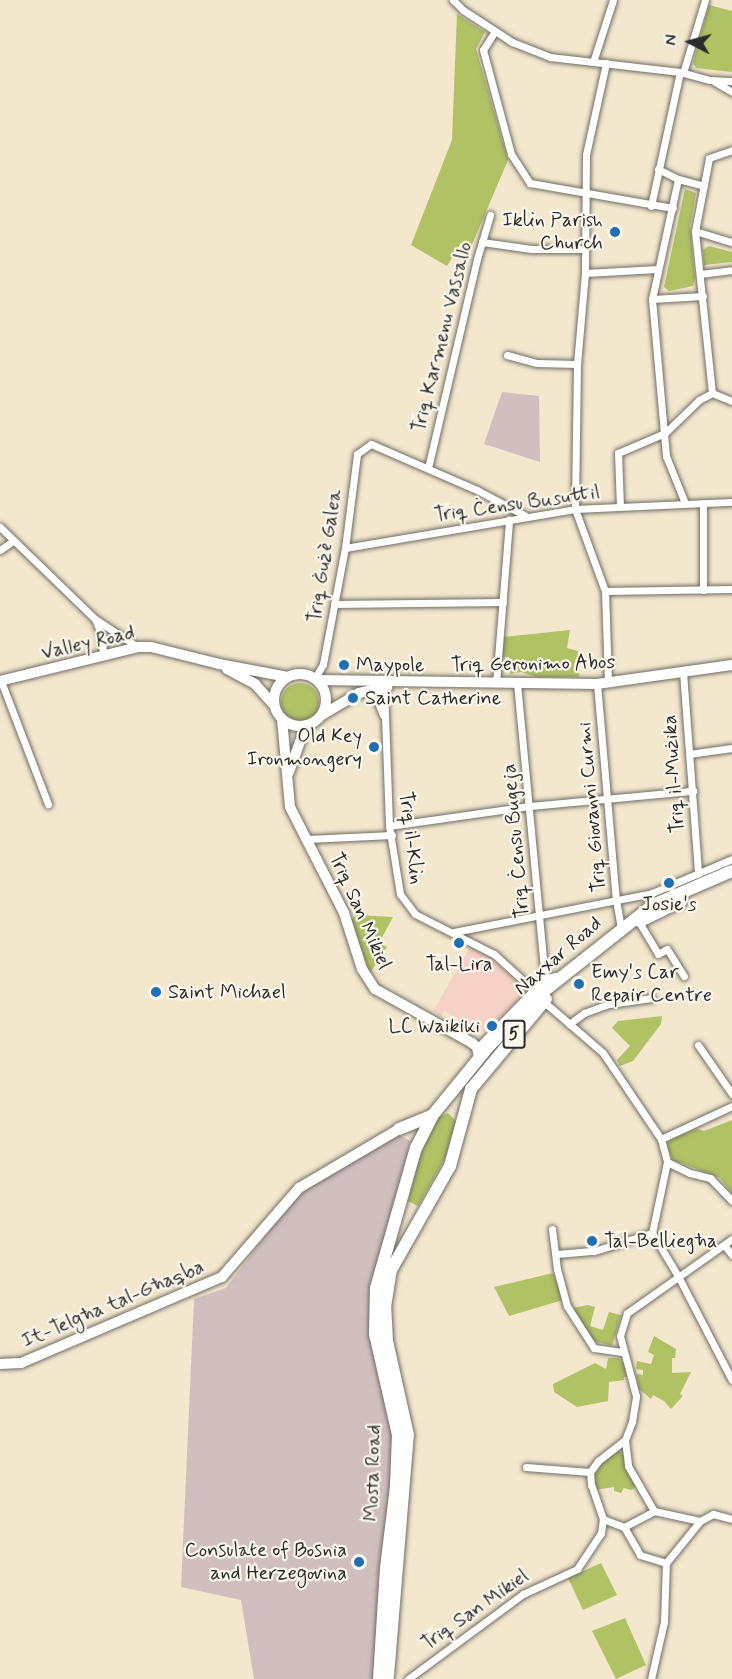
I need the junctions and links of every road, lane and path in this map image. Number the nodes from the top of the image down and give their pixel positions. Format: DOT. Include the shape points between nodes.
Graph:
graph roads {
  1 [pos="453,0"];
  2 [pos="613,0"];
  3 [pos="705,0"];
  4 [pos="495,31"];
  5 [pos="593,62"];
  6 [pos="606,63"];
  7 [pos="681,73"];
  8 [pos="710,80"];
  9 [pos="732,81"];
  10 [pos="732,92"];
  11 [pos="732,150"];
  12 [pos="658,169"];
  13 [pos="678,179"];
  14 [pos="704,186"];
  15 [pos="586,191"];
  16 [pos="651,206"];
  17 [pos="673,208"];
  18 [pos="490,215"];
  19 [pos="695,231"];
  20 [pos="732,242"];
  21 [pos="482,243"];
  22 [pos="584,249"];
  23 [pos="658,269"];
  24 [pos="732,270"];
  25 [pos="585,273"];
  26 [pos="700,273"];
  27 [pos="703,296"];
  28 [pos="652,299"];
  29 [pos="507,355"];
  30 [pos="577,364"];
  31 [pos="712,393"];
  32 [pos="732,401"];
  33 [pos="664,433"];
  34 [pos="428,468"];
  35 [pos="732,502"];
  36 [pos="685,503"];
  37 [pos="703,503"];
  38 [pos="620,507"];
  39 [pos="575,509"];
  40 [pos="526,516"];
  41 [pos="509,520"];
  42 [pos="0,526"];
  43 [pos="13,541"];
  44 [pos="345,548"];
  45 [pos="0,550"];
  46 [pos="732,589"];
  47 [pos="703,590"];
  48 [pos="605,591"];
  49 [pos="503,602"];
  50 [pos="334,604"];
  51 [pos="95,619"];
  52 [pos="138,647"];
  53 [pos="103,656"];
  54 [pos="219,664"];
  55 [pos="732,665"];
  56 [pos="683,672"];
  57 [pos="288,677"];
  58 [pos="316,679"];
  59 [pos="1,681"];
  60 [pos="496,682"];
  61 [pos="405,683"];
  62 [pos="517,683"];
  63 [pos="603,683"];
  64 [pos="384,688"];
  65 [pos="368,690"];
  66 [pos="274,705"];
  67 [pos="319,718"];
  68 [pos="282,719"];
  69 [pos="384,721"];
  70 [pos="306,725"];
  71 [pos="732,747"];
  72 [pos="689,754"];
  73 [pos="287,778"];
  74 [pos="693,791"];
  75 [pos="608,800"];
  76 [pos="48,804"];
  77 [pos="530,806"];
  78 [pos="389,826"];
  79 [pos="392,835"];
  80 [pos="308,838"];
  81 [pos="732,859"];
  82 [pos="732,871"];
  83 [pos="698,873"];
  84 [pos="732,880"];
  85 [pos="616,900"];
  86 [pos="540,913"];
  87 [pos="639,922"];
  88 [pos="621,928"];
  89 [pos="454,932"];
  90 [pos="562,975"];
  91 [pos="684,976"];
  92 [pos="545,978"];
  93 [pos="539,995"];
  94 [pos="652,998"];
  95 [pos="569,1024"];
  96 [pos="481,1044"];
  97 [pos="698,1045"];
  98 [pos="732,1094"];
  99 [pos="732,1106"];
  100 [pos="435,1112"];
  101 [pos="462,1116"];
  102 [pos="399,1129"];
  103 [pos="661,1139"];
  104 [pos="416,1148"];
  105 [pos="667,1162"];
  106 [pos="732,1201"];
  107 [pos="399,1208"];
  108 [pos="423,1213"];
  109 [pos="552,1229"];
  110 [pos="652,1233"];
  111 [pos="732,1239"];
  112 [pos="724,1245"];
  113 [pos="557,1254"];
  114 [pos="732,1255"];
  115 [pos="386,1270"];
  116 [pos="678,1276"];
  117 [pos="624,1352"];
  118 [pos="0,1364"];
  119 [pos="732,1380"];
  120 [pos="625,1440"];
  121 [pos="526,1467"];
  122 [pos="590,1472"];
  123 [pos="654,1511"];
  124 [pos="603,1519"];
  125 [pos="732,1519"];
  126 [pos="700,1521"];
  127 [pos="624,1527"];
  128 [pos="666,1563"];
  129 [pos="379,1679"];
  130 [pos="387,1679"];
  131 [pos="408,1679"];
  132 [pos="651,1679"];
  1 -- 4 [label="street"];
  2 -- 5 [label="street"];
  3 -- 7 [label="street"];
  4 -- 5 [label="street" via="550,57"];
  4 -- 15 [label="street" via="483,50 511,154 530,183"];
  5 -- 6 [label="street"];
  6 -- 7 [label="street"];
  6 -- 15 [label="street" via="586,155"];
  7 -- 8 [label="street"];
  7 -- 12 [label="street"];
  8 -- 9 [label="street"];
  8 -- 10 [label="street"];
  11 -- 14 [label="street" via="709,158"];
  12 -- 13 [label="street"];
  12 -- 16 [label="street"];
  13 -- 14 [label="street"];
  13 -- 17 [label="street"];
  14 -- 19 [label="street"];
  15 -- 16 [label="street"];
  15 -- 22 [label="street"];
  16 -- 17 [label="street"];
  17 -- 23 [label="street"];
  18 -- 21 [label="street, Triq Karmenu Vassallo"];
  19 -- 20 [label="street"];
  19 -- 26 [label="street"];
  21 -- 22 [label="street" via="532,249"];
  21 -- 34 [label="street, Triq Karmenu Vassallo"];
  22 -- 25 [label="street"];
  23 -- 25 [label="street"];
  23 -- 28 [label="street"];
  24 -- 26 [label="street"];
  25 -- 30 [label="street"];
  26 -- 27 [label="street"];
  27 -- 28 [label="street"];
  27 -- 31 [label="street"];
  28 -- 33 [label="street"];
  29 -- 30 [label="street" via="537,363"];
  30 -- 39 [label="street"];
  31 -- 32 [label="street"];
  31 -- 33 [label="street"];
  33 -- 36 [label="street" via="666,456"];
  33 -- 38 [label="street" via="618,453"];
  34 -- 40 [label="street"];
  34 -- 44 [label="street, Triq Ġużè Galea" via="371,444 357,454"];
  35 -- 37 [label="street, Triq Ċensu Busuttil"];
  36 -- 37 [label="street, Triq Ċensu Busuttil"];
  36 -- 38 [label="street, Triq Ċensu Busuttil"];
  37 -- 47 [label="street"];
  38 -- 39 [label="street, Triq Ċensu Busuttil"];
  39 -- 40 [label="street, Triq Ċensu Busuttil"];
  39 -- 48 [label="street, Triq Giovanni Curmi"];
  40 -- 41 [label="street, Triq Ċensu Busuttil"];
  41 -- 44 [label="street, Triq Ċensu Busuttil"];
  41 -- 49 [label="street"];
  42 -- 43 [label="street"];
  43 -- 45 [label="street"];
  43 -- 51 [label="street"];
  44 -- 50 [label="street, Triq Ġużè Galea"];
  46 -- 47 [label="street"];
  47 -- 48 [label="street"];
  48 -- 63 [label="street, Triq Giovanni Curmi"];
  49 -- 50 [label="street"];
  49 -- 60 [label="street"];
  50 -- 58 [label="street, Triq Ġużè Galea" via="323,664"];
  51 -- 52 [label="street"];
  51 -- 53 [label="street" via="102,636"];
  52 -- 53 [label="street, Valley Road"];
  52 -- 54 [label="street, Valley Road"];
  53 -- 59 [label="street, Valley Road"];
  54 -- 57 [label="street, Valley Road"];
  54 -- 66 [label="street, Valley Road" via="255,684"];
  55 -- 56 [label="street, Triq Geronimo Abos"];
  56 -- 63 [label="street, Triq Geronimo Abos"];
  56 -- 72 [label="street, Triq il-Mużika"];
  57 -- 58 [label="street" via="299,673"];
  57 -- 66 [label="street" via="275,690"];
  58 -- 61 [label="street, Triq Geronimo Abos"];
  58 -- 67 [label="street" via="326,694"];
  59 -- 76 [label="street"];
  60 -- 61 [label="street, Triq Geronimo Abos"];
  60 -- 62 [label="street, Triq Geronimo Abos"];
  61 -- 64 [label="street, Triq Geronimo Abos"];
  62 -- 63 [label="street, Triq Geronimo Abos"];
  62 -- 77 [label="street, Triq Ċensu Bugeja"];
  63 -- 75 [label="street, Triq Giovanni Curmi"];
  64 -- 65 [label="street, Triq Geronimo Abos"];
  64 -- 69 [label="street, Triq il-Klin"];
  65 -- 67 [label="street, Triq Geronimo Abos" via="336,704"];
  65 -- 69 [label="street, Triq il-Klin" via="377,700"];
  66 -- 68 [label="street"];
  67 -- 70 [label="street"];
  68 -- 70 [label="street" via="293,725"];
  68 -- 73 [label="street, Triq San Mikiel"];
  69 -- 78 [label="street, Triq il-Klin"];
  70 -- 73 [label="street, Triq San Mikiel"];
  71 -- 72 [label="street"];
  72 -- 74 [label="street, Triq il-Mużika"];
  73 -- 80 [label="street, Triq San Mikiel" via="290,807"];
  74 -- 75 [label="street"];
  74 -- 83 [label="street, Triq il-Mużika"];
  75 -- 77 [label="street"];
  75 -- 85 [label="street, Triq Giovanni Curmi"];
  77 -- 78 [label="street"];
  77 -- 86 [label="street, Triq Ċensu Bugeja"];
  78 -- 79 [label="street, Triq il-Klin"];
  79 -- 80 [label="street"];
  79 -- 89 [label="street, Triq il-Klin" via="400,894 416,914"];
  80 -- 96 [label="street, Triq San Mikiel" via="344,913 362,969 375,989"];
  81 -- 83 [label="street"];
  82 -- 88 [label="highway, Naxxar Road / 5" via="653,905"];
  83 -- 85 [label="street" via="652,893"];
  84 -- 87 [label="highway, Naxxar Road / 5"];
  85 -- 86 [label="street"];
  85 -- 88 [label="street, Triq Giovanni Curmi"];
  86 -- 89 [label="street"];
  86 -- 92 [label="street, Triq Ċensu Bugeja"];
  87 -- 91 [label="street" via="658,954 667,949"];
  87 -- 93 [label="highway, Naxxar Road / 5"];
  88 -- 90 [label="highway, Naxxar Road / 5"];
  89 -- 93 [label="street, Triq il-Klin" via="494,954"];
  90 -- 92 [label="street"];
  90 -- 93 [label="highway, Naxxar Road / 5"];
  92 -- 93 [label="street, Naxxar Road"];
  93 -- 95 [label="street, Triq il-Klin"];
  93 -- 96 [label="highway, Naxxar Road / 5"];
  93 -- 101 [label="highway, Naxxar Road / 5" via="471,1089"];
  94 -- 95 [label="street" via="609,1004 584,1013"];
  95 -- 103 [label="street, Triq il-Klin" via="603,1053"];
  96 -- 100 [label="highway, Naxxar Road / 5" via="479,1058"];
  97 -- 98 [label="street"];
  99 -- 103 [label="street"];
  100 -- 101 [label="highway" via="449,1104 460,1109"];
  100 -- 102 [label="highway"];
  100 -- 104 [label="highway, Naxxar Road / 5"];
  101 -- 108 [label="highway, Naxxar Road / 5" via="450,1166"];
  102 -- 104 [label="highway" via="409,1133"];
  102 -- 118 [label="street, It-Telgħa tal-Għaqba" via="299,1188 222,1277 21,1362"];
  103 -- 105 [label="street, Triq il-Klin"];
  104 -- 107 [label="highway, Naxxar Road / 5"];
  105 -- 106 [label="street" via="710,1178"];
  105 -- 110 [label="street"];
  107 -- 108 [label="highway" via="408,1217"];
  107 -- 115 [label="highway, Naxxar Road / 5"];
  108 -- 115 [label="highway, Naxxar Road / 5"];
  109 -- 113 [label="street"];
  110 -- 113 [label="street" via="594,1251"];
  110 -- 116 [label="street"];
  111 -- 112 [label="street"];
  112 -- 114 [label="street"];
  112 -- 116 [label="street"];
  113 -- 117 [label="street" via="567,1306 594,1348"];
  115 -- 129 [label="highway, Mosta Road / 5" via="376,1288 375,1334 398,1435"];
  115 -- 130 [label="highway, Mosta Road / 5" via="387,1341 408,1435"];
  116 -- 117 [label="street" via="627,1312 620,1336"];
  116 -- 119 [label="street"];
  117 -- 120 [label="street" via="636,1396"];
  120 -- 122 [label="street"];
  120 -- 123 [label="street" via="628,1466"];
  121 -- 122 [label="street"];
  122 -- 124 [label="street"];
  123 -- 126 [label="street"];
  123 -- 127 [label="street"];
  124 -- 127 [label="street"];
  124 -- 131 [label="street, Triq San Mikiel" via="601,1533 577,1569 523,1594"];
  125 -- 126 [label="street" via="713,1514"];
  126 -- 128 [label="street"];
  127 -- 128 [label="street" via="640,1556"];
  128 -- 132 [label="street" via="664,1622"];
}
